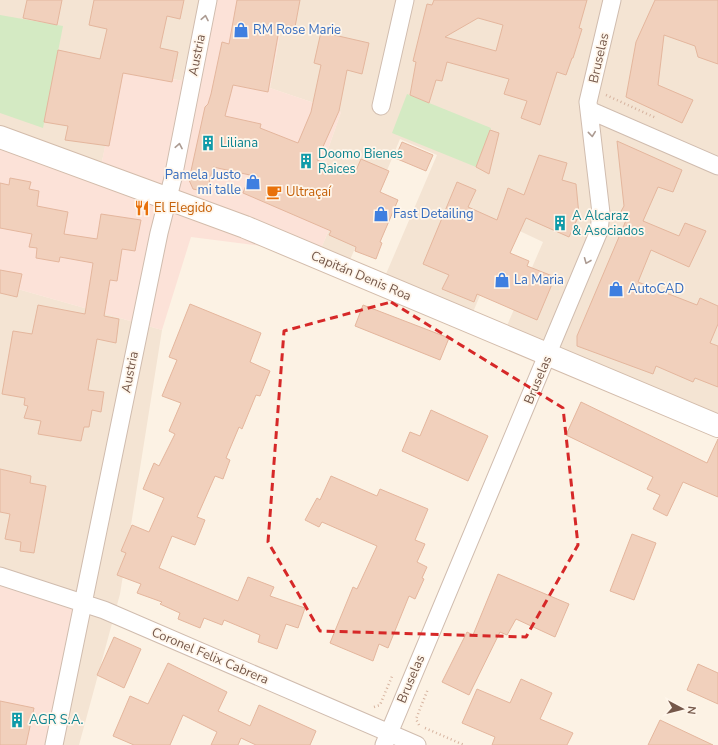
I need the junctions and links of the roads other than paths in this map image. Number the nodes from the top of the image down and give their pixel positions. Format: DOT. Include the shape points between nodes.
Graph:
graph roads {
  1 [pos="208,0"];
  2 [pos="405,0"];
  3 [pos="612,0"];
  4 [pos="381,106"];
  5 [pos="589,110"];
  6 [pos="0,137"];
  7 [pos="718,166"];
  8 [pos="168,198"];
  9 [pos="548,354"];
  10 [pos="718,426"];
  11 [pos="0,576"];
  12 [pos="83,603"];
  13 [pos="386,739"];
  14 [pos="54,745"];
  15 [pos="418,745"];
  8 -- 1 [label="street, Austria, one-way"];
  2 -- 4 [label="street"];
  3 -- 5 [label="street, Bruselas" via="588,102"];
  5 -- 7 [label="street"];
  5 -- 9 [label="street, Bruselas, one-way" via="600,213 599,231"];
  6 -- 8 [label="main road, Capitán Denis Roa"];
  8 -- 9 [label="main road, Capitán Denis Roa" via="245,227"];
  8 -- 12 [label="street, Austria"];
  9 -- 10 [label="main road, Capitán Denis Roa"];
  9 -- 13 [label="street, Bruselas"];
  11 -- 12 [label="street, Coronel Felix Cabrera"];
  12 -- 13 [label="street, Coronel Felix Cabrera" via="111,613"];
  12 -- 14 [label="street, Austria"];
  13 -- 15 [label="street, Coronel Felix Cabrera"];
}
